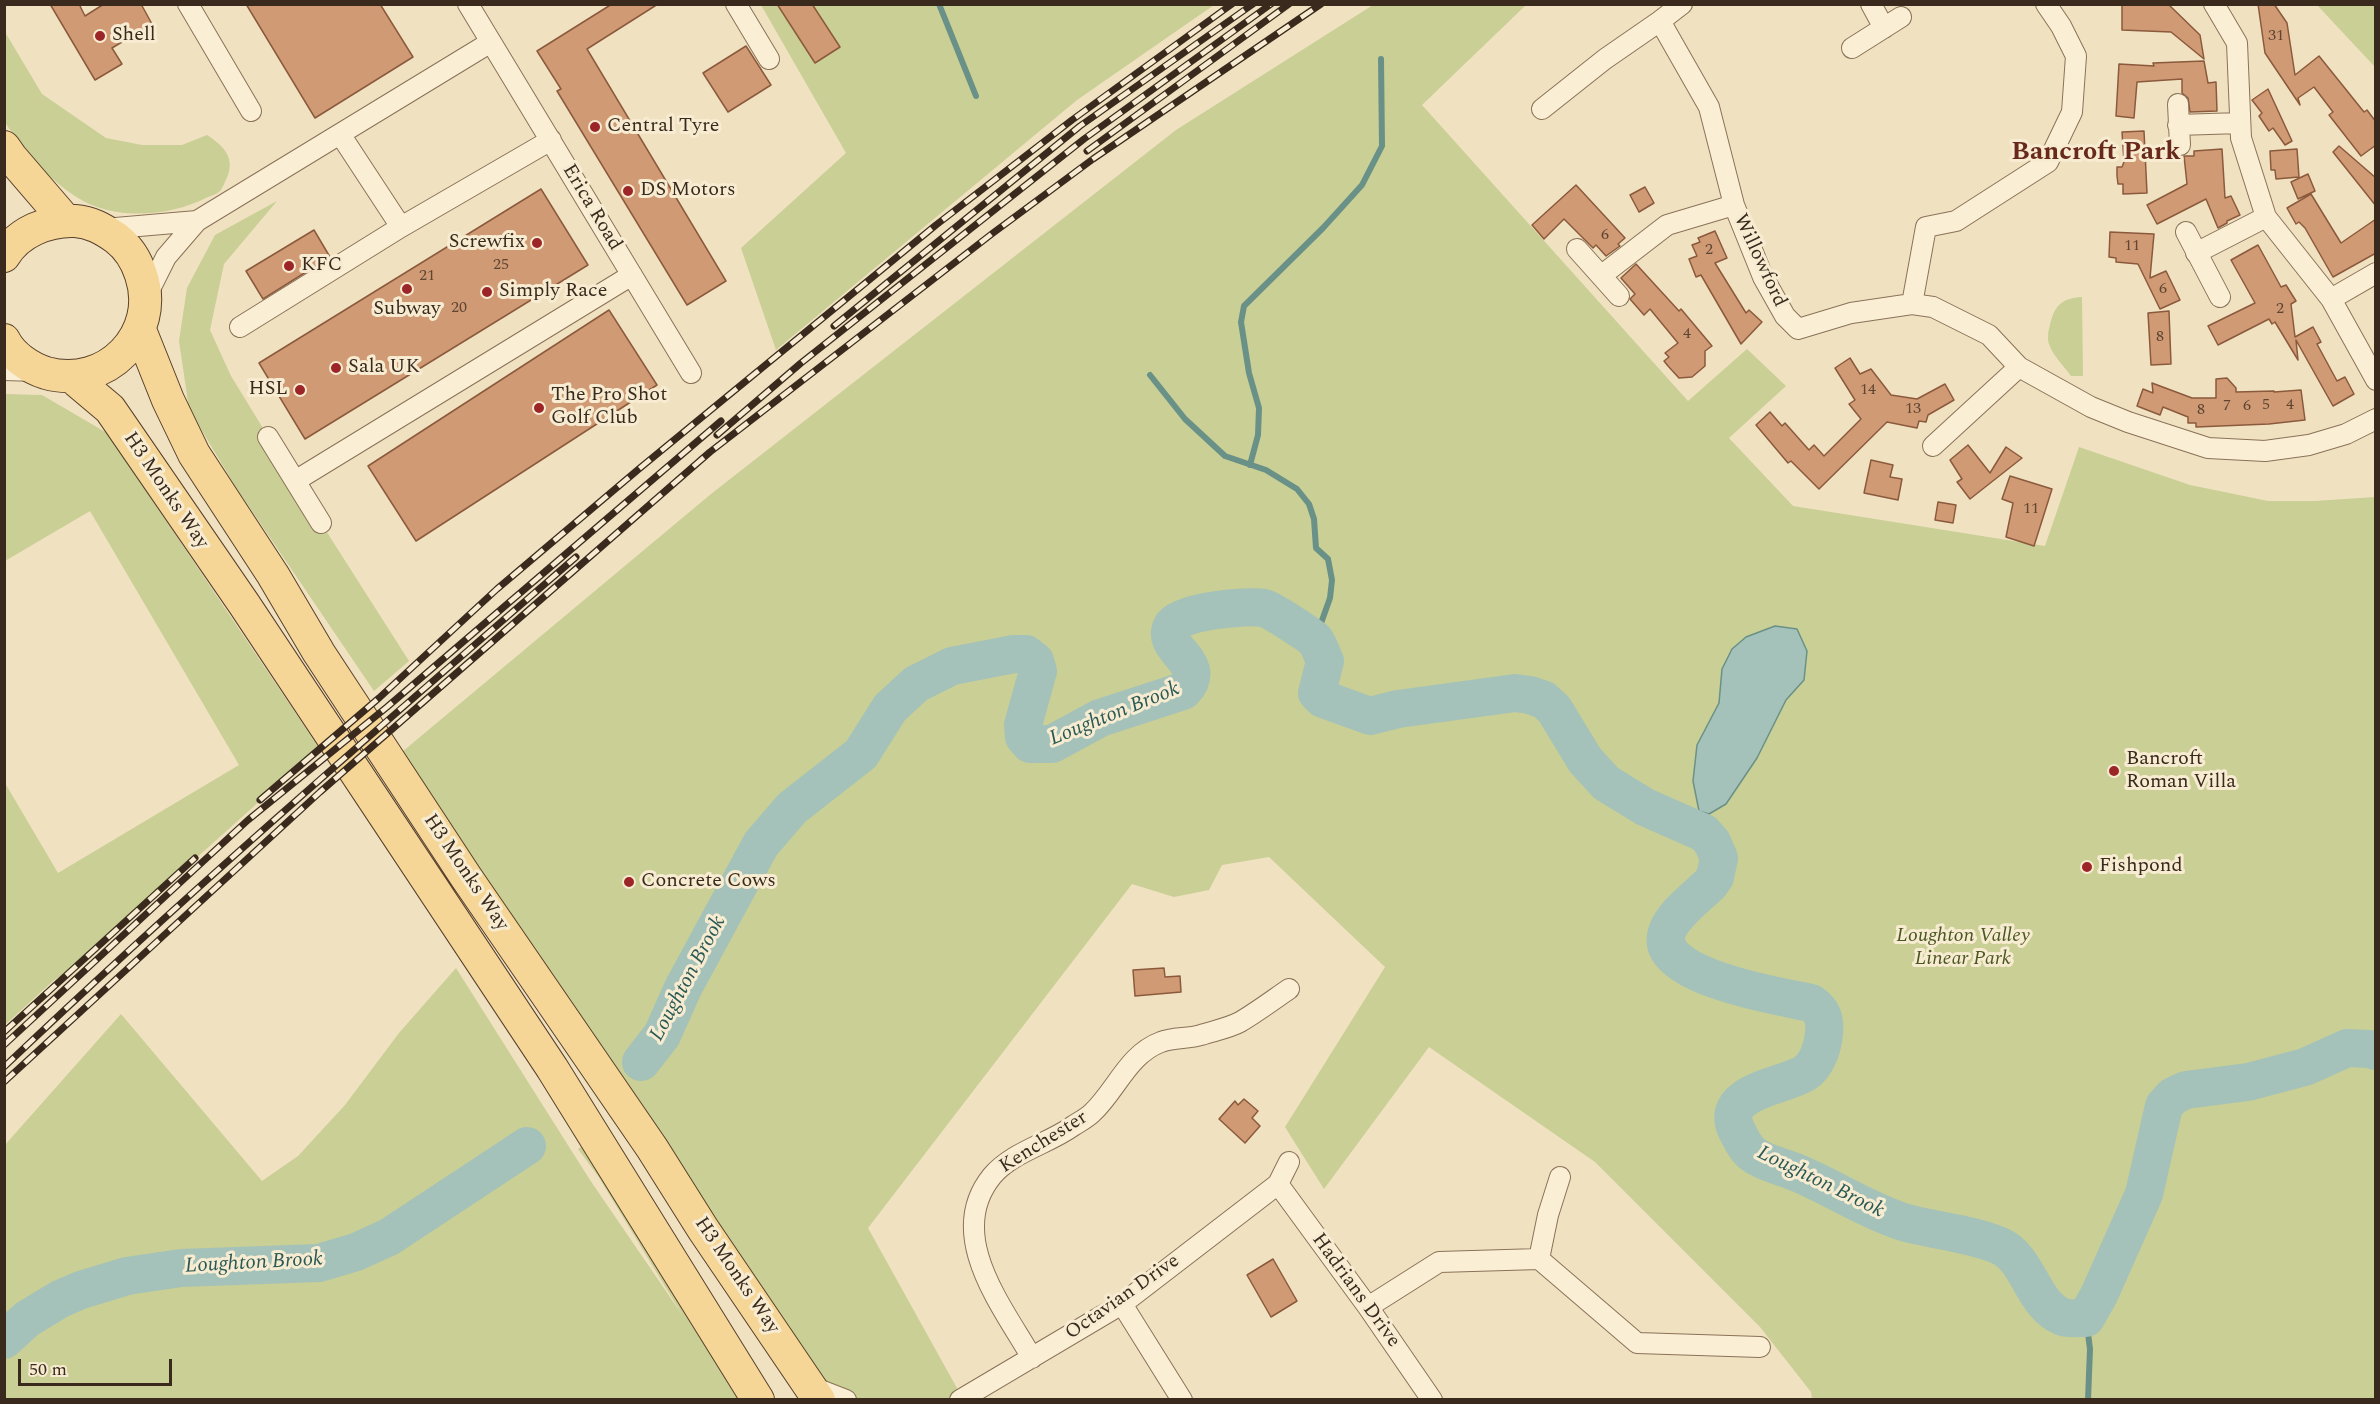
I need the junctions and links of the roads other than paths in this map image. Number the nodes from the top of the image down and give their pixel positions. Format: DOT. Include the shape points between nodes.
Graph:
graph roads {
  1 [pos="188,4"];
  2 [pos="468,4"];
  3 [pos="736,4"];
  4 [pos="1682,4"];
  5 [pos="1871,4"];
  6 [pos="2046,4"];
  7 [pos="2214,4"];
  8 [pos="1902,17"];
  9 [pos="1660,21"];
  10 [pos="1884,28"];
  11 [pos="491,42"];
  12 [pos="1852,48"];
  13 [pos="769,59"];
  14 [pos="2178,104"];
  15 [pos="1542,109"];
  16 [pos="251,111"];
  17 [pos="2240,123"];
  18 [pos="2178,125"];
  19 [pos="340,134"];
  20 [pos="551,140"];
  21 [pos="2180,145"];
  22 [pos="4,147"];
  23 [pos="1734,205"];
  24 [pos="2266,217"];
  25 [pos="66,221"];
  26 [pos="197,221"];
  27 [pos="402,227"];
  28 [pos="104,229"];
  29 [pos="2186,232"];
  30 [pos="1577,249"];
  31 [pos="2196,253"];
  32 [pos="4,256"];
  33 [pos="2376,273"];
  34 [pos="632,275"];
  35 [pos="1602,275"];
  36 [pos="1619,296"];
  37 [pos="146,297"];
  38 [pos="2220,297"];
  39 [pos="2331,299"];
  40 [pos="1912,304"];
  41 [pos="240,327"];
  42 [pos="140,330"];
  43 [pos="4,340"];
  44 [pos="2019,367"];
  45 [pos="4,370"];
  46 [pos="38,371"];
  47 [pos="691,373"];
  48 [pos="72,377"];
  49 [pos="2376,380"];
  50 [pos="2376,419"];
  51 [pos="268,437"];
  52 [pos="1933,446"];
  53 [pos="295,481"];
  54 [pos="321,524"];
  55 [pos="1289,989"];
  56 [pos="1289,1162"];
  57 [pos="1560,1177"];
  58 [pos="1278,1184"];
  59 [pos="1539,1259"];
  60 [pos="1122,1304"];
  61 [pos="1368,1307"];
  62 [pos="1760,1347"];
  63 [pos="1032,1358"];
  64 [pos="815,1393"];
  65 [pos="758,1400"];
  66 [pos="846,1400"];
  67 [pos="960,1400"];
  68 [pos="1182,1400"];
  69 [pos="1432,1400"];
  1 -- 16 [label="street"];
  2 -- 11 [label="street, Erica Road"];
  3 -- 13 [label="street"];
  4 -- 9 [label="street"];
  5 -- 10 [label="street"];
  6 -- 40 [label="street" via="2076,56 2073,112 2048,162 1956,221 1926,227"];
  7 -- 17 [label="street" via="2237,43"];
  8 -- 10 [label="street"];
  9 -- 15 [label="street" via="1605,58"];
  9 -- 23 [label="street, Willowford" via="1709,107"];
  10 -- 12 [label="street"];
  11 -- 19 [label="street"];
  11 -- 20 [label="street, Erica Road"];
  14 -- 18 [label="street"];
  17 -- 18 [label="street"];
  17 -- 24 [label="street" via="2241,138"];
  18 -- 21 [label="street"];
  19 -- 26 [label="street"];
  19 -- 27 [label="street"];
  20 -- 27 [label="street"];
  20 -- 34 [label="street, Erica Road"];
  22 -- 25 [label="main road"];
  23 -- 35 [label="street, Willowford" via="1667,225"];
  23 -- 40 [label="street, Willowford" via="1763,277 1785,316 1798,329 1851,313"];
  24 -- 31 [label="street"];
  24 -- 39 [label="street"];
  25 -- 28 [label="main road"];
  25 -- 32 [label="main road" via="25,234"];
  26 -- 28 [label="street"];
  26 -- 37 [label="street" via="166,257"];
  27 -- 41 [label="street"];
  28 -- 37 [label="main road" via="125,245 137,261"];
  29 -- 31 [label="street"];
  30 -- 35 [label="street"];
  31 -- 38 [label="street"];
  33 -- 39 [label="street"];
  34 -- 47 [label="street, Erica Road"];
  34 -- 53 [label="street"];
  35 -- 36 [label="street"];
  37 -- 42 [label="main road"];
  39 -- 49 [label="street"];
  40 -- 44 [label="street" via="1933,307 1989,335"];
  42 -- 48 [label="main road" via="130,347 101,370"];
  42 -- 64 [label="main road, H3 Monks Way" via="194,454 466,877"];
  43 -- 46 [label="main road" via="20,359"];
  44 -- 50 [label="street" via="2091,407 2208,448 2265,451 2309,445 2346,434"];
  44 -- 52 [label="street"];
  45 -- 46 [label="street"];
  46 -- 48 [label="main road"];
  48 -- 65 [label="main road, H3 Monks Way" via="110,410 244,604 552,1068"];
  51 -- 53 [label="street"];
  53 -- 54 [label="street"];
  55 -- 63 [label="street, Kenchester" via="1238,1023 1198,1036 1161,1041 1143,1052 1092,1113 1011,1160 992,1176 974,1218 974,1242 981,1269"];
  56 -- 58 [label="street"];
  57 -- 59 [label="street"];
  58 -- 60 [label="street, Octavian Drive"];
  58 -- 61 [label="street, Hadrians Drive"];
  59 -- 61 [label="street" via="1439,1262"];
  59 -- 62 [label="street" via="1637,1343"];
  60 -- 63 [label="street, Octavian Drive"];
  60 -- 68 [label="street"];
  61 -- 69 [label="street, Hadrians Drive"];
  63 -- 67 [label="street, Octavian Drive"];
  64 -- 66 [label="street"];
}
